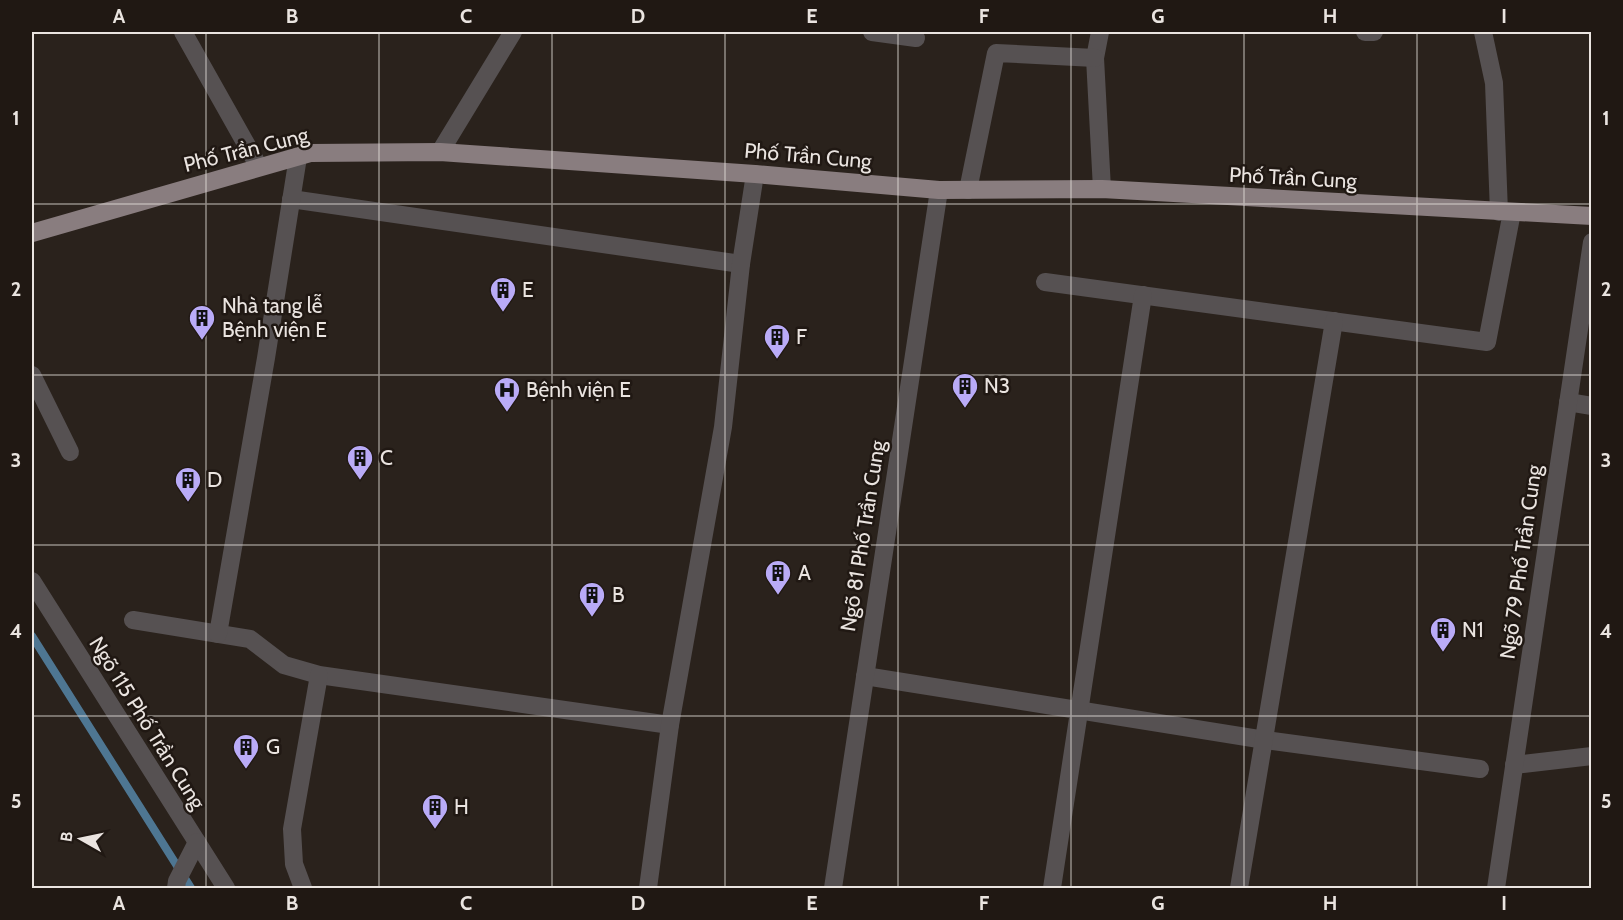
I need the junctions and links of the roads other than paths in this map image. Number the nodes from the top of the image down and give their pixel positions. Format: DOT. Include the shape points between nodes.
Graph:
graph roads {
  1 [pos="183,32"];
  2 [pos="513,32"];
  3 [pos="872,32"];
  4 [pos="1100,32"];
  5 [pos="1365,32"];
  6 [pos="1374,32"];
  7 [pos="1483,32"];
  8 [pos="916,38"];
  9 [pos="1095,58"];
  10 [pos="440,152"];
  11 [pos="298,157"];
  12 [pos="259,167"];
  13 [pos="755,174"];
  14 [pos="1102,189"];
  15 [pos="939,190"];
  16 [pos="968,190"];
  17 [pos="291,199"];
  18 [pos="1505,212"];
  19 [pos="1592,216"];
  20 [pos="32,233"];
  21 [pos="1592,242"];
  22 [pos="741,264"];
  23 [pos="1045,282"];
  24 [pos="1143,296"];
  25 [pos="1334,321"];
  26 [pos="32,375"];
  27 [pos="1568,402"];
  28 [pos="1592,406"];
  29 [pos="70,452"];
  30 [pos="32,581"];
  31 [pos="133,620"];
  32 [pos="218,634"];
  33 [pos="319,675"];
  34 [pos="865,676"];
  35 [pos="1079,711"];
  36 [pos="670,725"];
  37 [pos="1265,741"];
  38 [pos="1592,756"];
  39 [pos="1514,765"];
  40 [pos="1480,769"];
  41 [pos="196,843"];
  42 [pos="177,885"];
  43 [pos="226,888"];
  44 [pos="303,888"];
  45 [pos="648,888"];
  46 [pos="833,888"];
  47 [pos="1052,888"];
  48 [pos="1239,888"];
  49 [pos="1496,888"];
  1 -- 12 [label="street"];
  2 -- 10 [label="street"];
  3 -- 8 [label="street"];
  4 -- 9 [label="street"];
  5 -- 6 [label="street"];
  7 -- 18 [label="street" via="1494,83"];
  9 -- 14 [label="street"];
  9 -- 16 [label="street" via="996,53"];
  10 -- 11 [label="main road, Phố Trần Cung" via="310,153"];
  10 -- 13 [label="main road, Phố Trần Cung"];
  11 -- 12 [label="main road, Phố Trần Cung"];
  11 -- 17 [label="street"];
  12 -- 20 [label="main road, Phố Trần Cung"];
  13 -- 15 [label="main road, Phố Trần Cung"];
  13 -- 22 [label="street"];
  14 -- 16 [label="main road, Phố Trần Cung"];
  14 -- 18 [label="main road, Phố Trần Cung"];
  15 -- 16 [label="main road, Phố Trần Cung"];
  15 -- 34 [label="street, Ngõ 81 Phố Trần Cung"];
  17 -- 22 [label="street"];
  17 -- 32 [label="street"];
  18 -- 19 [label="main road, Phố Trần Cung"];
  18 -- 25 [label="street" via="1487,342"];
  21 -- 27 [label="street, Ngõ 79 Phố Trần Cung"];
  22 -- 36 [label="street" via="723,427"];
  23 -- 24 [label="street"];
  24 -- 25 [label="street"];
  24 -- 35 [label="street"];
  25 -- 37 [label="street"];
  26 -- 29 [label="street"];
  27 -- 28 [label="street"];
  27 -- 39 [label="street, Ngõ 79 Phố Trần Cung"];
  30 -- 41 [label="street, Ngõ 115 Phố Trần Cung"];
  31 -- 32 [label="street"];
  32 -- 33 [label="street" via="250,639 284,665"];
  33 -- 36 [label="street"];
  33 -- 44 [label="street" via="292,830 294,864"];
  34 -- 35 [label="street"];
  34 -- 46 [label="street, Ngõ 81 Phố Trần Cung"];
  35 -- 37 [label="street"];
  35 -- 47 [label="street"];
  36 -- 45 [label="street"];
  37 -- 40 [label="street"];
  37 -- 48 [label="street"];
  38 -- 39 [label="street"];
  39 -- 49 [label="street, Ngõ 79 Phố Trần Cung"];
  41 -- 42 [label="street"];
  41 -- 43 [label="street, Ngõ 115 Phố Trần Cung"];
}
